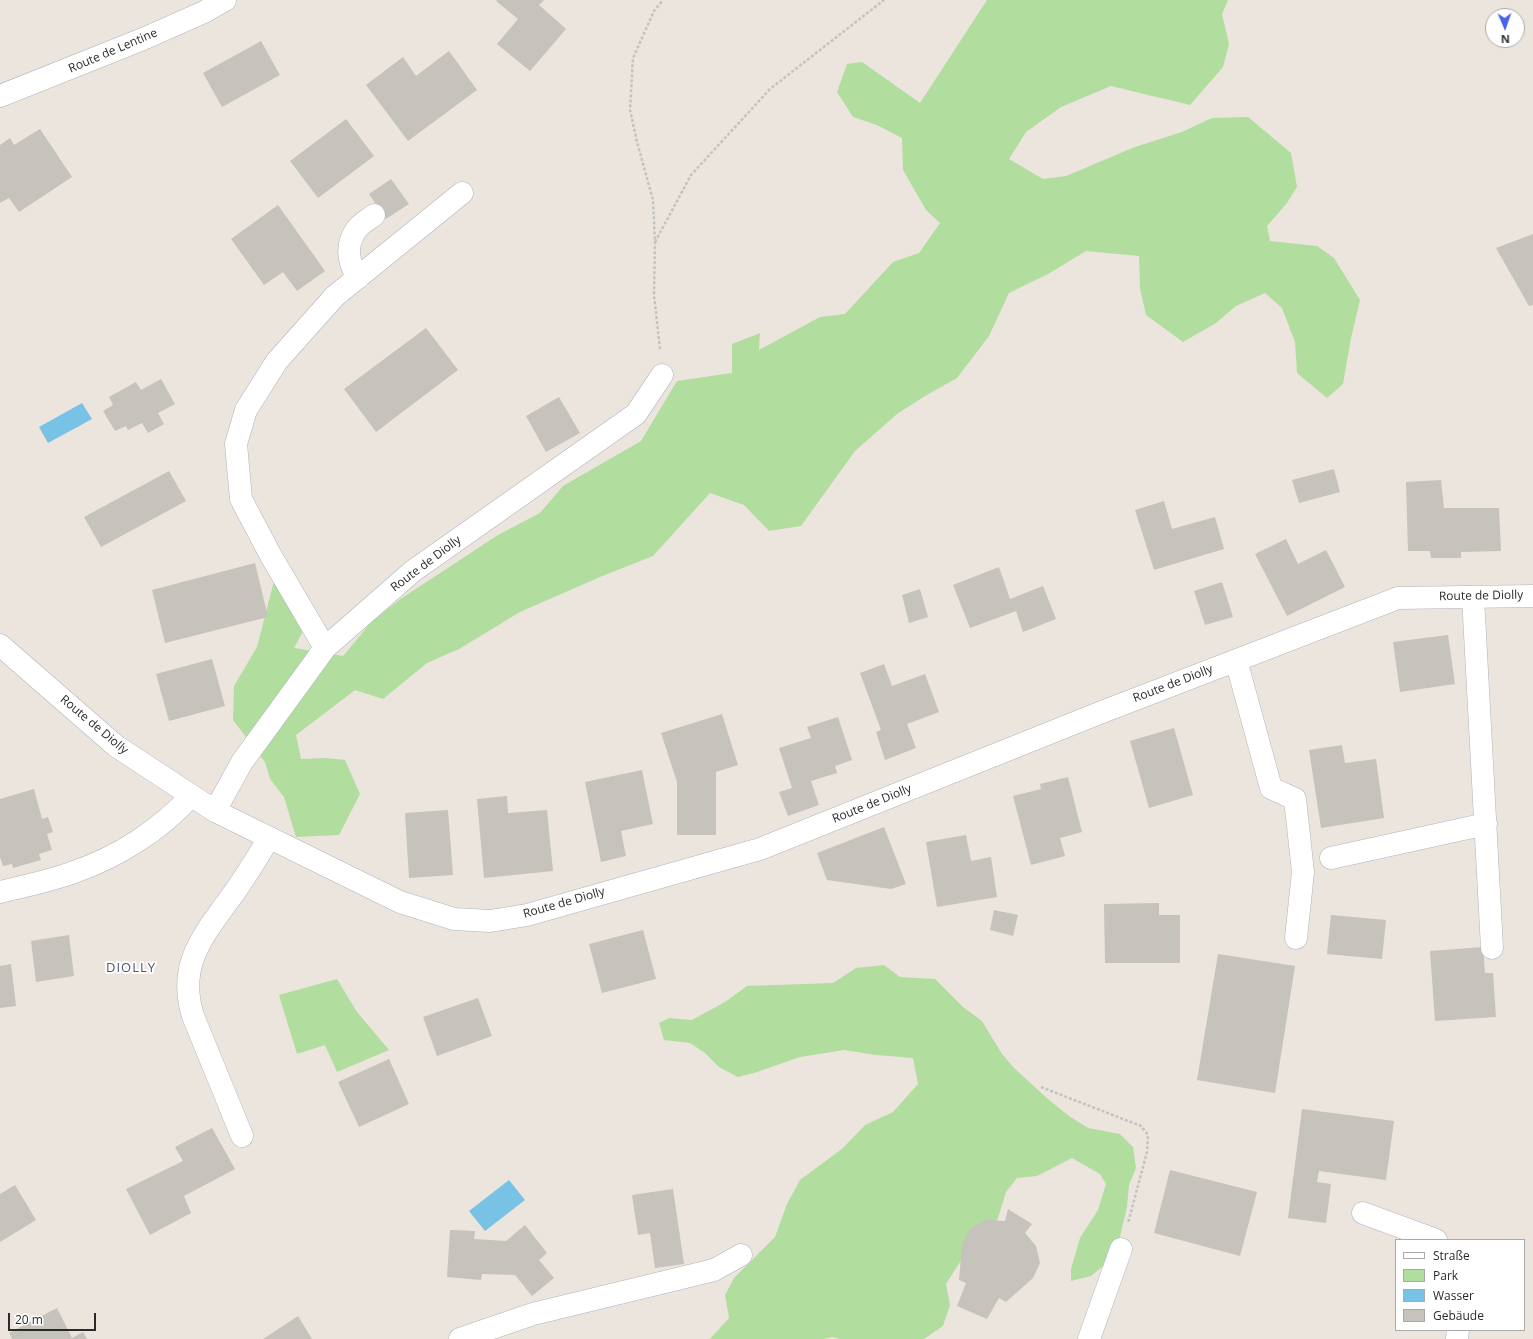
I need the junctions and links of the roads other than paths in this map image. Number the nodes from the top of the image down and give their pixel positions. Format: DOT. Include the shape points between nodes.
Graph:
graph roads {
  1 [pos="225,0"];
  2 [pos="0,96"];
  3 [pos="462,193"];
  4 [pos="374,215"];
  5 [pos="358,278"];
  6 [pos="662,375"];
  7 [pos="1473,596"];
  8 [pos="1533,596"];
  9 [pos="0,645"];
  10 [pos="325,648"];
  11 [pos="1236,660"];
  12 [pos="191,796"];
  13 [pos="215,811"];
  14 [pos="1486,824"];
  15 [pos="269,838"];
  16 [pos="1331,858"];
  17 [pos="0,892"];
  18 [pos="1296,938"];
  19 [pos="1492,948"];
  20 [pos="242,1136"];
  21 [pos="1363,1213"];
  22 [pos="1433,1239"];
  23 [pos="1121,1249"];
  24 [pos="741,1255"];
  25 [pos="460,1339"];
  26 [pos="1089,1339"];
  1 -- 2 [label="street, Route de Lentine" via="150,36"];
  3 -- 5 [label="street"];
  4 -- 5 [label="street" via="357,230 349,248 350,266"];
  5 -- 10 [label="street" via="335,296 277,361 246,410 236,444 241,499"];
  6 -- 10 [label="street, Route de Diolly" via="636,414 413,571"];
  7 -- 8 [label="street, Route de Diolly"];
  7 -- 11 [label="street, Route de Diolly" via="1398,598"];
  7 -- 14 [label="street"];
  9 -- 12 [label="street, Route de Diolly" via="116,746"];
  10 -- 13 [label="street, Route de Diolly" via="242,762"];
  11 -- 15 [label="street, Route de Diolly" via="760,849 527,915 490,921 454,919 400,902"];
  11 -- 18 [label="street" via="1271,788 1295,799 1303,872"];
  12 -- 13 [label="street, Route de Diolly"];
  12 -- 17 [label="street" via="170,817 136,842 109,857 74,872"];
  13 -- 15 [label="street, Route de Diolly"];
  14 -- 16 [label="street"];
  14 -- 19 [label="street"];
  15 -- 20 [label="street" via="207,930 190,966 188,978 189,1002 193,1016"];
  21 -- 22 [label="street"];
  23 -- 26 [label="street"];
  24 -- 25 [label="street" via="714,1270 533,1314"];
}
